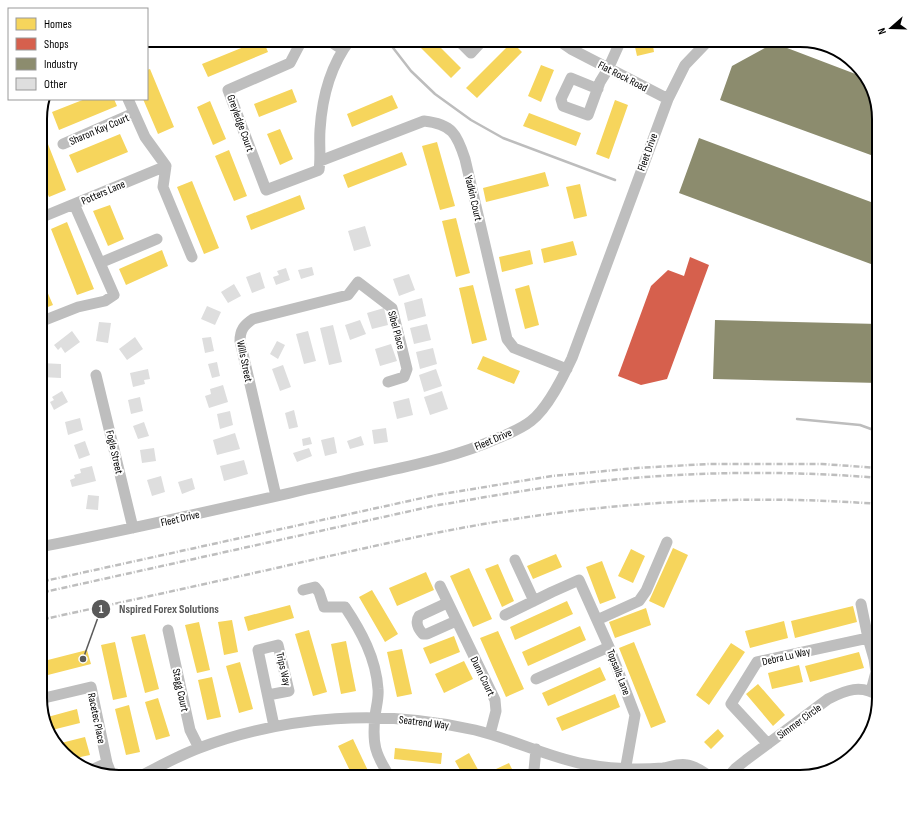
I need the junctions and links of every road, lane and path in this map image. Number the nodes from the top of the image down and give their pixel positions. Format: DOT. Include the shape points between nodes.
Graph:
graph roads {
  1 [pos="298,47"];
  2 [pos="338,47"];
  3 [pos="345,47"];
  4 [pos="465,47"];
  5 [pos="477,47"];
  6 [pos="566,47"];
  7 [pos="618,47"];
  8 [pos="702,47"];
  9 [pos="343,50"];
  10 [pos="608,69"];
  11 [pos="598,89"];
  12 [pos="668,99"];
  13 [pos="128,100"];
  14 [pos="134,113"];
  15 [pos="63,144"];
  16 [pos="166,166"];
  17 [pos="319,166"];
  18 [pos="74,204"];
  19 [pos="47,213"];
  20 [pos="157,239"];
  21 [pos="192,257"];
  22 [pos="100,263"];
  23 [pos="358,282"];
  24 [pos="47,319"];
  25 [pos="567,369"];
  26 [pos="96,375"];
  27 [pos="388,382"];
  28 [pos="276,496"];
  29 [pos="133,528"];
  30 [pos="667,542"];
  31 [pos="47,546"];
  32 [pos="515,560"];
  33 [pos="440,586"];
  34 [pos="303,590"];
  35 [pos="534,601"];
  36 [pos="447,602"];
  37 [pos="861,604"];
  38 [pos="505,615"];
  39 [pos="597,620"];
  40 [pos="456,621"];
  41 [pos="168,630"];
  42 [pos="868,638"];
  43 [pos="609,647"];
  44 [pos="872,647"];
  45 [pos="536,679"];
  46 [pos="872,693"];
  47 [pos="268,695"];
  48 [pos="47,697"];
  49 [pos="374,717"];
  50 [pos="274,726"];
  51 [pos="490,734"];
  52 [pos="768,744"];
  53 [pos="198,748"];
  54 [pos="536,750"];
  55 [pos="107,764"];
  56 [pos="99,767"];
  57 [pos="109,769"];
  58 [pos="152,770"];
  59 [pos="386,770"];
  60 [pos="534,770"];
  61 [pos="611,770"];
  62 [pos="625,770"];
  63 [pos="647,770"];
  64 [pos="699,770"];
  65 [pos="734,770"];
  1 -- 17 [label="street, Greyledge Court" via="290,63 228,90 266,190"];
  2 -- 9 [label="street"];
  3 -- 9 [label="street"];
  4 -- 5 [label="street" via="471,53"];
  6 -- 10 [label="street, Flat Rock Road"];
  7 -- 10 [label="street"];
  8 -- 12 [label="street, Fleet Drive" via="685,65"];
  9 -- 17 [label="street" via="331,72 322,110"];
  10 -- 11 [label="street"];
  10 -- 12 [label="street, Flat Rock Road"];
  12 -- 25 [label="street, Fleet Drive"];
  13 -- 14 [label="street"];
  14 -- 15 [label="street, Sharon Kay Court"];
  14 -- 16 [label="street" via="148,141"];
  16 -- 18 [label="street, Potters Lane"];
  16 -- 21 [label="street" via="163,187"];
  17 -- 25 [label="street, Yadkin Court" via="424,121 439,122 452,131 460,142 465,159 507,339 514,348"];
  18 -- 19 [label="street, Potters Lane"];
  18 -- 22 [label="street"];
  20 -- 22 [label="street"];
  22 -- 24 [label="street" via="114,295 105,301 78,307"];
  23 -- 27 [label="street, Sibel Place" via="392,308 407,369 404,377"];
  23 -- 28 [label="street, Wills Street" via="348,295 253,320 242,328 240,341"];
  25 -- 28 [label="street, Fleet Drive" via="537,415 504,436 445,457"];
  26 -- 29 [label="street, Fogle Street"];
  28 -- 29 [label="street, Fleet Drive"];
  29 -- 31 [label="street, Fleet Drive"];
  30 -- 39 [label="street" via="646,591 639,601"];
  32 -- 35 [label="street"];
  33 -- 36 [label="street, Dunn Court"];
  34 -- 49 [label="street" via="315,587 324,607 345,607 357,626 376,671 378,690"];
  35 -- 38 [label="street"];
  35 -- 39 [label="street, Topsails Lane" via="579,580"];
  36 -- 40 [label="street, Dunn Court"];
  36 -- 40 [label="street" via="419,616 416,619 419,627 423,634 427,634"];
  37 -- 42 [label="street"];
  39 -- 43 [label="street, Topsails Lane"];
  40 -- 51 [label="street, Dunn Court" via="495,700 496,711"];
  41 -- 53 [label="street, Stagg Court" via="190,730"];
  42 -- 44 [label="street"];
  42 -- 52 [label="street, Debra Lu Way" via="757,662 731,704"];
  43 -- 45 [label="street"];
  43 -- 62 [label="street, Topsails Lane" via="635,715"];
  46 -- 52 [label="street, Simmer Circle" via="851,690 840,693 828,699"];
  47 -- 50 [label="street, Trips Way"];
  48 -- 55 [label="street, Racetec Place" via="91,687"];
  49 -- 50 [label="street, Seatrend Way" via="321,719"];
  49 -- 51 [label="street, Seatrend Way" via="408,718"];
  49 -- 59 [label="street" via="375,750"];
  50 -- 53 [label="street, Seatrend Way"];
  51 -- 54 [label="street, Seatrend Way"];
  52 -- 65 [label="street, Simmer Circle"];
  53 -- 58 [label="street, Seatrend Way"];
  54 -- 60 [label="street"];
  54 -- 61 [label="street, Seatrend Way" via="560,759"];
  55 -- 56 [label="street"];
  55 -- 57 [label="street, Racetec Place"];
  63 -- 64 [label="street, Seatrend Way" via="686,764"];
}
